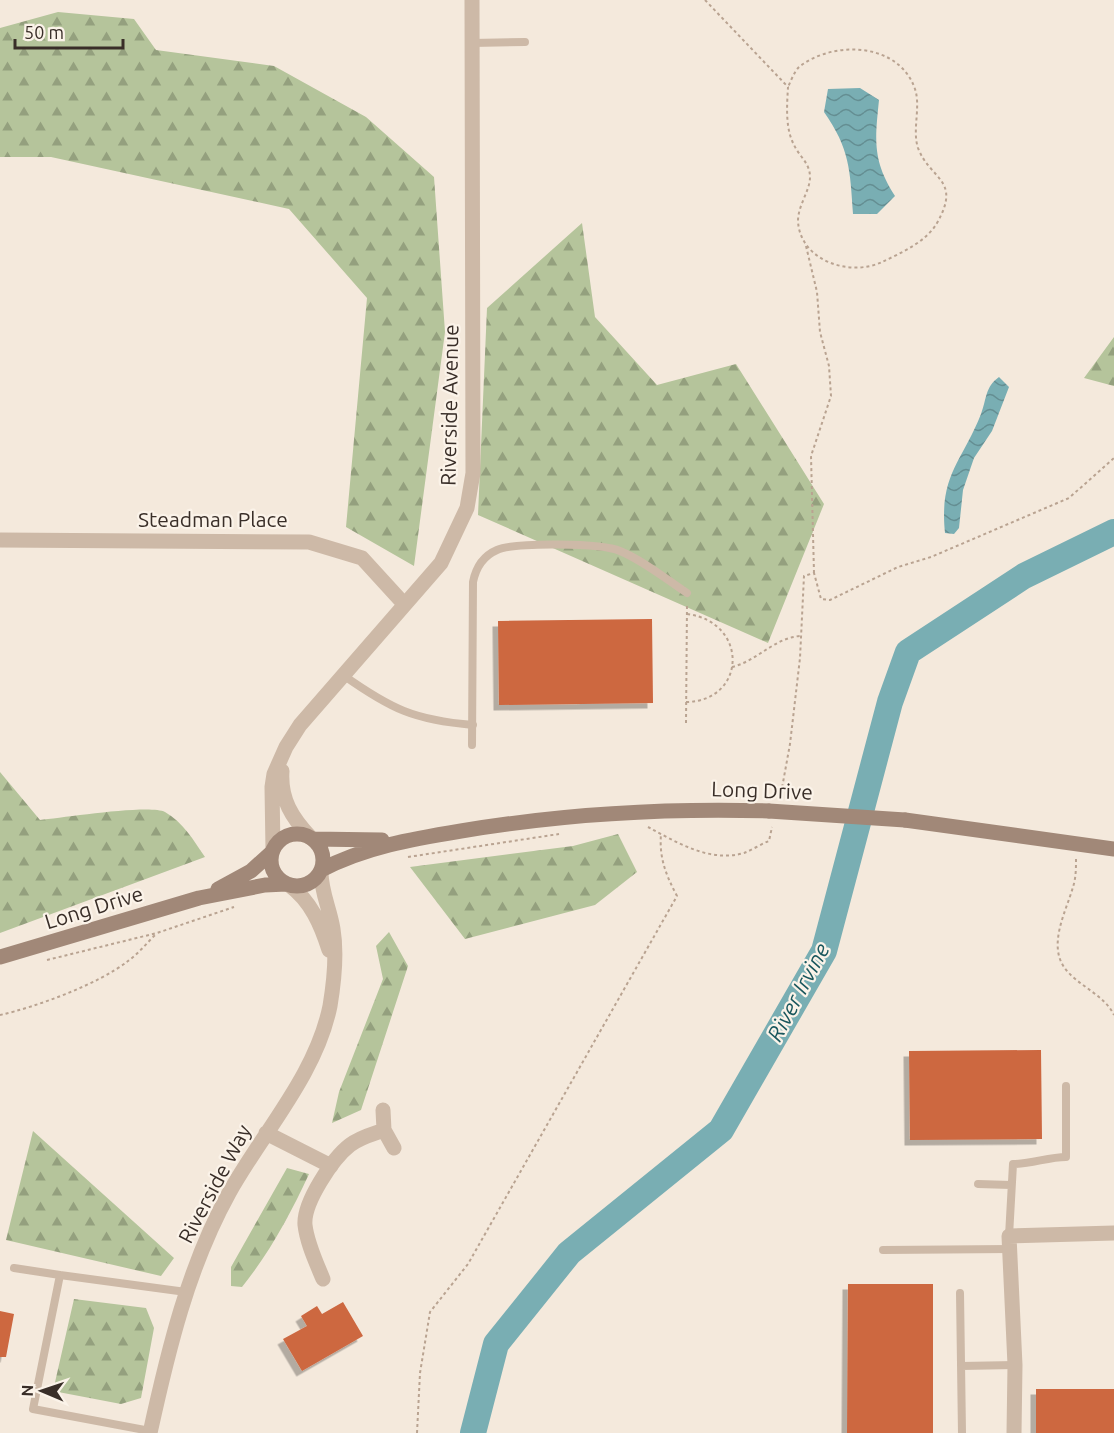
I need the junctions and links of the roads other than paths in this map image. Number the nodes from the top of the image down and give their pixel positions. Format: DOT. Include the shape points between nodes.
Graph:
graph roads {
  1 [pos="472,0"];
  2 [pos="525,42"];
  3 [pos="471,43"];
  4 [pos="0,540"];
  5 [pos="687,593"];
  6 [pos="404,604"];
  7 [pos="343,675"];
  8 [pos="472,725"];
  9 [pos="472,745"];
  10 [pos="286,747"];
  11 [pos="312,838"];
  12 [pos="409,839"];
  13 [pos="1114,849"];
  14 [pos="273,851"];
  15 [pos="321,871"];
  16 [pos="287,884"];
  17 [pos="199,898"];
  18 [pos="0,957"];
  19 [pos="333,964"];
  20 [pos="1066,1086"];
  21 [pos="383,1110"];
  22 [pos="384,1130"];
  23 [pos="266,1132"];
  24 [pos="393,1148"];
  25 [pos="331,1166"];
  26 [pos="978,1184"];
  27 [pos="1011,1185"];
  28 [pos="1114,1233"];
  29 [pos="1009,1243"];
  30 [pos="884,1250"];
  31 [pos="14,1268"];
  32 [pos="60,1275"];
  33 [pos="322,1279"];
  34 [pos="186,1292"];
  35 [pos="960,1293"];
  36 [pos="1015,1365"];
  37 [pos="961,1366"];
  38 [pos="150,1432"];
  39 [pos="962,1433"];
  40 [pos="1014,1433"];
  1 -- 3 [label="street, Riverside Avenue"];
  2 -- 3 [label="lane"];
  3 -- 6 [label="street, Riverside Avenue" via="473,473 467,508 450,547 434,572"];
  4 -- 6 [label="street, Steadman Place" via="309,542 362,558"];
  5 -- 8 [label="lane" via="631,556 603,546 510,546 495,550 480,562 473,582"];
  6 -- 7 [label="street, Riverside Avenue"];
  7 -- 8 [label="lane" via="404,713"];
  7 -- 10 [label="street, Riverside Avenue"];
  8 -- 9 [label="lane"];
  10 -- 11 [label="street, Riverside Avenue" via="281,772 285,800 295,820"];
  10 -- 14 [label="street, Riverside Avenue" via="272,787"];
  11 -- 12 [label="main road, Long Drive"];
  11 -- 14 [label="main road" via="303,834 285,837"];
  11 -- 15 [label="main road" via="322,853"];
  12 -- 13 [label="main road, Long Drive, bridge" via="492,825 610,813 708,809 905,820"];
  12 -- 15 [label="main road, Long Drive" via="351,856"];
  14 -- 16 [label="main road" via="275,874"];
  14 -- 17 [label="main road, Long Drive" via="241,878"];
  15 -- 16 [label="main road" via="311,883"];
  15 -- 19 [label="street, Riverside Way" via="333,931"];
  16 -- 17 [label="main road, Long Drive"];
  16 -- 19 [label="street, Riverside Way" via="312,910"];
  17 -- 18 [label="main road, Long Drive"];
  19 -- 23 [label="street, Riverside Way" via="329,1007 320,1041"];
  20 -- 27 [label="lane" via="1066,1156 1034,1164 1013,1164"];
  21 -- 22 [label="street"];
  22 -- 24 [label="street"];
  22 -- 25 [label="street" via="352,1144"];
  23 -- 25 [label="street"];
  23 -- 34 [label="street, Riverside Way" via="229,1194"];
  25 -- 33 [label="street" via="308,1208 305,1222"];
  26 -- 27 [label="lane"];
  27 -- 29 [label="lane"];
  28 -- 29 [label="street"];
  29 -- 30 [label="lane"];
  29 -- 36 [label="street"];
  31 -- 32 [label="lane"];
  32 -- 34 [label="lane"];
  32 -- 38 [label="lane" via="33,1409"];
  34 -- 38 [label="street, Riverside Way"];
  35 -- 37 [label="lane"];
  36 -- 37 [label="lane"];
  36 -- 40 [label="street"];
  37 -- 39 [label="lane"];
}
